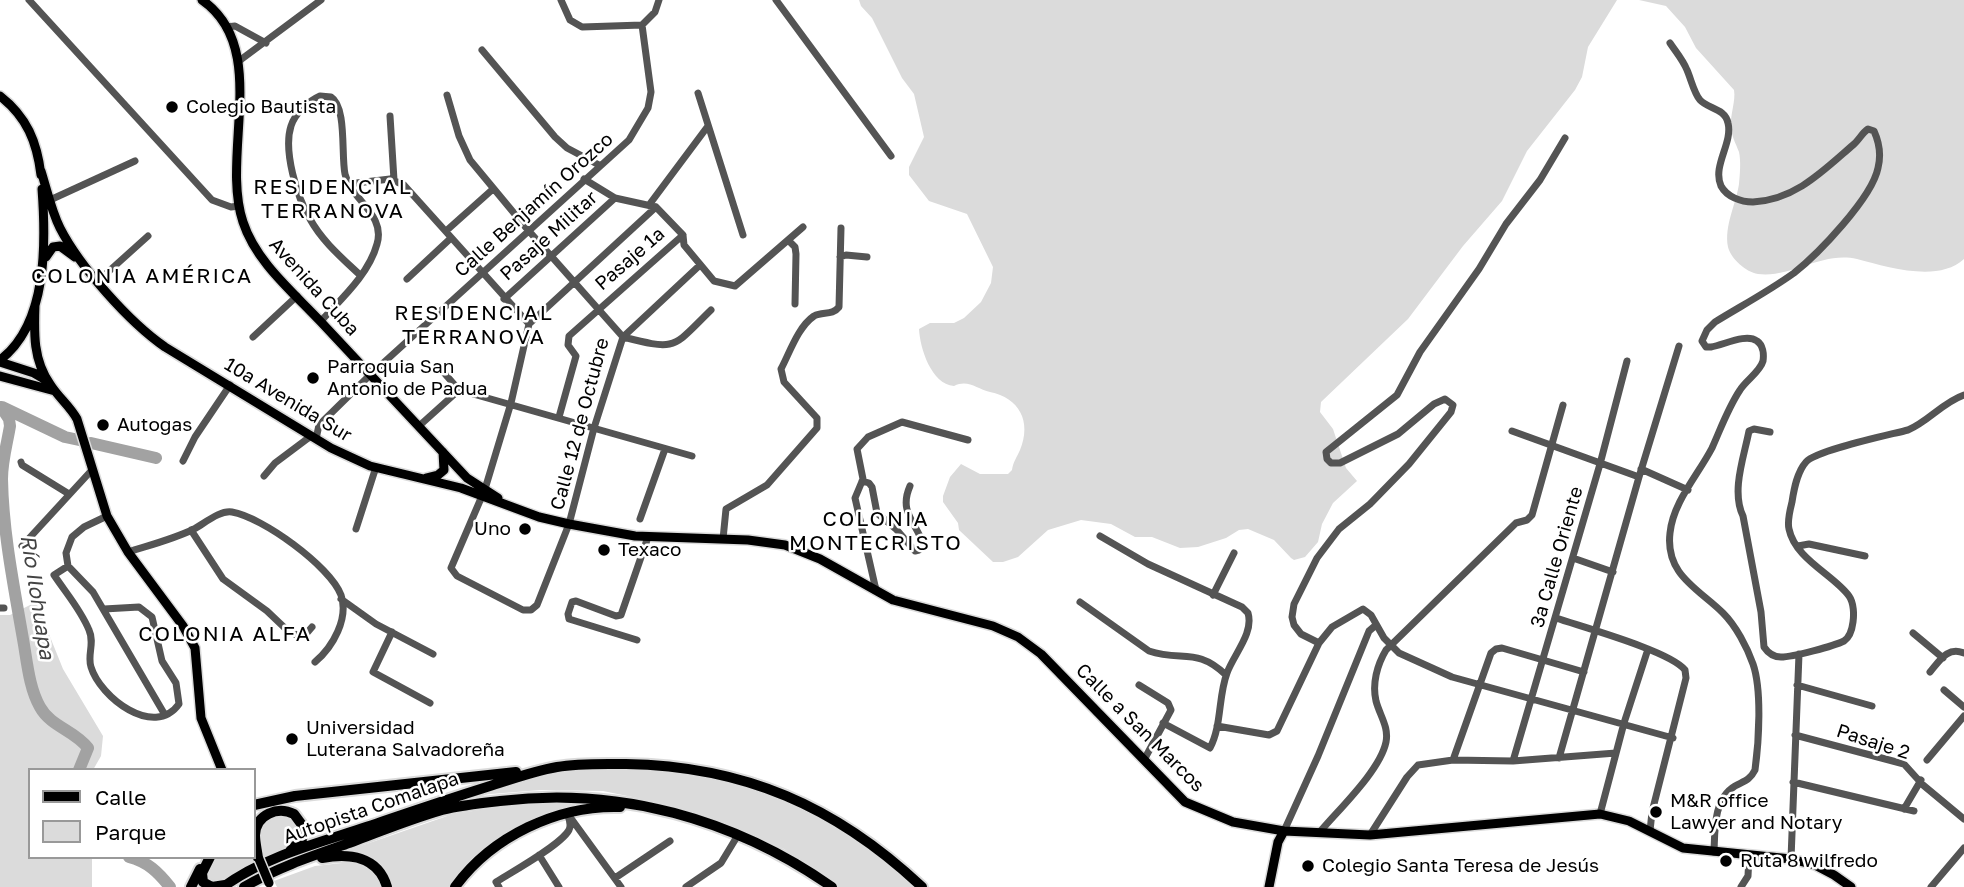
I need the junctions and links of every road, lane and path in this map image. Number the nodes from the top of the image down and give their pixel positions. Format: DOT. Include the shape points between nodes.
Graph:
graph roads {
  1 [pos="29,0"];
  2 [pos="202,0"];
  3 [pos="321,0"];
  4 [pos="562,0"];
  5 [pos="659,0"];
  6 [pos="777,1"];
  7 [pos="642,25"];
  8 [pos="226,27"];
  9 [pos="267,43"];
  10 [pos="1670,43"];
  11 [pos="482,50"];
  12 [pos="239,61"];
  13 [pos="698,93"];
  14 [pos="447,95"];
  15 [pos="0,96"];
  16 [pos="390,117"];
  17 [pos="708,126"];
  18 [pos="1565,138"];
  19 [pos="891,156"];
  20 [pos="135,161"];
  21 [pos="599,165"];
  22 [pos="41,171"];
  23 [pos="584,179"];
  24 [pos="394,180"];
  25 [pos="348,184"];
  26 [pos="493,190"];
  27 [pos="615,198"];
  28 [pos="50,200"];
  29 [pos="239,206"];
  30 [pos="653,206"];
  31 [pos="803,227"];
  32 [pos="841,228"];
  33 [pos="528,230"];
  34 [pos="449,234"];
  35 [pos="743,234"];
  36 [pos="683,235"];
  37 [pos="148,236"];
  38 [pos="788,240"];
  39 [pos="551,256"];
  40 [pos="840,257"];
  41 [pos="867,257"];
  42 [pos="44,262"];
  43 [pos="700,265"];
  44 [pos="86,266"];
  45 [pos="481,273"];
  46 [pos="360,275"];
  47 [pos="407,279"];
  48 [pos="98,281"];
  49 [pos="575,283"];
  50 [pos="296,296"];
  51 [pos="504,299"];
  52 [pos="795,304"];
  53 [pos="35,305"];
  54 [pos="598,308"];
  55 [pos="711,310"];
  56 [pos="321,321"];
  57 [pos="529,324"];
  58 [pos="253,337"];
  59 [pos="623,337"];
  60 [pos="1679,346"];
  61 [pos="0,361"];
  62 [pos="1628,361"];
  63 [pos="439,368"];
  64 [pos="370,375"];
  65 [pos="0,376"];
  66 [pos="48,381"];
  67 [pos="230,385"];
  68 [pos="459,390"];
  69 [pos="55,391"];
  70 [pos="1964,395"];
  71 [pos="511,404"];
  72 [pos="1563,405"];
  73 [pos="559,417"];
  74 [pos="419,426"];
  75 [pos="594,428"];
  76 [pos="1512,431"];
  77 [pos="1770,432"];
  78 [pos="314,437"];
  79 [pos="968,440"];
  80 [pos="1553,445"];
  81 [pos="666,449"];
  82 [pos="443,453"];
  83 [pos="692,456"];
  84 [pos="183,461"];
  85 [pos="21,462"];
  86 [pos="1600,464"];
  87 [pos="376,467"];
  88 [pos="92,471"];
  89 [pos="1640,473"];
  90 [pos="264,476"];
  91 [pos="424,478"];
  92 [pos="862,481"];
  93 [pos="910,486"];
  94 [pos="1688,490"];
  95 [pos="483,492"];
  96 [pos="69,494"];
  97 [pos="505,503"];
  98 [pos="107,516"];
  99 [pos="640,519"];
  100 [pos="569,524"];
  101 [pos="356,529"];
  102 [pos="191,530"];
  103 [pos="1100,536"];
  104 [pos="648,537"];
  105 [pos="723,539"];
  106 [pos="22,546"];
  107 [pos="1798,546"];
  108 [pos="128,552"];
  109 [pos="1234,554"];
  110 [pos="1865,556"];
  111 [pos="1573,558"];
  112 [pos="68,566"];
  113 [pos="1613,572"];
  114 [pos="876,590"];
  115 [pos="1213,595"];
  116 [pos="341,599"];
  117 [pos="1080,602"];
  118 [pos="104,609"];
  119 [pos="1556,618"];
  120 [pos="1376,625"];
  121 [pos="312,627"];
  122 [pos="1596,631"];
  123 [pos="392,632"];
  124 [pos="1913,633"];
  125 [pos="637,640"];
  126 [pos="1319,643"];
  127 [pos="1392,646"];
  128 [pos="1648,649"];
  129 [pos="1964,653"];
  130 [pos="433,654"];
  131 [pos="1799,654"];
  132 [pos="1942,658"];
  133 [pos="1543,660"];
  134 [pos="315,662"];
  135 [pos="1584,671"];
  136 [pos="1930,672"];
  137 [pos="1226,675"];
  138 [pos="1480,683"];
  139 [pos="1139,684"];
  140 [pos="1797,685"];
  141 [pos="1944,690"];
  142 [pos="1532,699"];
  143 [pos="430,703"];
  144 [pos="1872,706"];
  145 [pos="1964,707"];
  146 [pos="1573,710"];
  147 [pos="165,715"];
  148 [pos="1964,716"];
  149 [pos="1163,723"];
  150 [pos="1624,723"];
  151 [pos="1217,726"];
  152 [pos="1796,735"];
  153 [pos="1672,738"];
  154 [pos="1616,753"];
  155 [pos="1559,758"];
  156 [pos="1453,760"];
  157 [pos="1927,760"];
  158 [pos="1144,761"];
  159 [pos="1513,761"];
  160 [pos="557,767"];
  161 [pos="221,768"];
  162 [pos="1921,780"];
  163 [pos="1793,782"];
  164 [pos="256,805"];
  165 [pos="1904,809"];
  166 [pos="1914,811"];
  167 [pos="675,812"];
  168 [pos="567,814"];
  169 [pos="1600,814"];
  170 [pos="1964,819"];
  171 [pos="256,831"];
  172 [pos="1284,831"];
  173 [pos="1650,831"];
  174 [pos="1319,832"];
  175 [pos="738,835"];
  176 [pos="1370,835"];
  177 [pos="670,841"];
  178 [pos="1964,848"];
  179 [pos="1714,852"];
  180 [pos="257,855"];
  181 [pos="539,855"];
  182 [pos="1749,856"];
  183 [pos="207,859"];
  184 [pos="207,859"];
  185 [pos="1791,859"];
  186 [pos="279,864"];
  187 [pos="615,878"];
  188 [pos="224,886"];
  189 [pos="270,886"];
  190 [pos="191,887"];
  191 [pos="244,887"];
  192 [pos="387,887"];
  193 [pos="455,887"];
  194 [pos="499,887"];
  195 [pos="559,887"];
  196 [pos="621,887"];
  197 [pos="686,887"];
  198 [pos="832,887"];
  199 [pos="922,887"];
  200 [pos="1269,887"];
  201 [pos="1741,887"];
  202 [pos="1851,887"];
  203 [pos="1931,887"];
  1 -- 29 [label="street" via="212,200"];
  2 -- 8 [label="main road, Avenida Cuba"];
  3 -- 9 [label="street"];
  4 -- 7 [label="street" via="570,20 582,27"];
  5 -- 7 [label="street"];
  6 -- 19 [label="street"];
  7 -- 21 [label="street, Calle Benjamín Orozco" via="651,92 648,108 629,140"];
  8 -- 9 [label="street" via="235,26"];
  8 -- 12 [label="main road, Avenida Cuba"];
  9 -- 12 [label="street"];
  10 -- 94 [label="street" via="1697,96 1728,123 1718,176 1726,192 1739,200 1788,196 1830,166 1868,129 1874,131 1879,147 1872,184 1819,250 1707,330 1702,341 1706,347 1750,339 1762,346 1763,356"];
  11 -- 21 [label="street" via="555,137"];
  12 -- 29 [label="main road, Avenida Cuba"];
  13 -- 17 [label="street"];
  14 -- 26 [label="street, Calle 12 de Octubre" via="464,149"];
  15 -- 22 [label="main road, 10a Avenida Sur" via="32,134"];
  16 -- 24 [label="street"];
  17 -- 30 [label="street"];
  17 -- 35 [label="street"];
  18 -- 126 [label="street" via="1420,352 1397,395 1326,452 1327,459 1340,463 1398,434 1434,404 1445,399 1453,405 1409,464 1339,529 1317,558 1292,617 1301,634"];
  20 -- 28 [label="street"];
  21 -- 23 [label="street, Calle Benjamín Orozco"];
  22 -- 28 [label="main road, 10a Avenida Sur"];
  22 -- 42 [label="main road, 10a Avenida Sur"];
  23 -- 27 [label="street"];
  23 -- 33 [label="street, Calle Benjamín Orozco"];
  24 -- 25 [label="street"];
  24 -- 34 [label="street"];
  25 -- 46 [label="street" via="379,230 377,245"];
  25 -- 46 [label="street" via="340,108 331,97 320,96 291,123 292,170 310,219"];
  26 -- 33 [label="street, Calle 12 de Octubre"];
  26 -- 34 [label="street"];
  27 -- 30 [label="street"];
  27 -- 39 [label="street, Pasaje Militar"];
  28 -- 44 [label="main road, 10a Avenida Sur" via="62,231"];
  29 -- 50 [label="main road, Avenida Cuba" via="258,252"];
  30 -- 36 [label="street"];
  30 -- 49 [label="street"];
  31 -- 38 [label="street"];
  32 -- 40 [label="street"];
  33 -- 39 [label="street, Calle 12 de Octubre"];
  33 -- 45 [label="street, Calle Benjamín Orozco"];
  34 -- 45 [label="street"];
  34 -- 47 [label="street"];
  36 -- 43 [label="street" via="684,245"];
  36 -- 54 [label="street, Pasaje 1a"];
  37 -- 48 [label="street"];
  38 -- 43 [label="street" via="735,286 714,281"];
  38 -- 52 [label="street" via="796,254"];
  39 -- 49 [label="street, Calle 12 de Octubre"];
  39 -- 51 [label="street, Pasaje Militar"];
  40 -- 41 [label="street"];
  40 -- 105 [label="street" via="839,307 804,325 781,369 784,382 817,418 817,428 767,485 726,509"];
  42 -- 44 [label="main road, 10a Avenida Sur" via="51,249 60,246"];
  42 -- 53 [label="main road"];
  43 -- 59 [label="street"];
  44 -- 48 [label="main road, 10a Avenida Sur"];
  45 -- 51 [label="street"];
  45 -- 64 [label="street, Calle Benjamín Orozco"];
  46 -- 56 [label="street"];
  48 -- 67 [label="main road, 10a Avenida Sur" via="154,339"];
  49 -- 54 [label="street, Calle 12 de Octubre"];
  49 -- 57 [label="street"];
  50 -- 56 [label="main road, Avenida Cuba"];
  50 -- 58 [label="street"];
  51 -- 57 [label="street"];
  53 -- 61 [label="main road" via="20,339"];
  53 -- 66 [label="main road" via="35,346"];
  54 -- 59 [label="street, Calle 12 de Octubre"];
  54 -- 73 [label="street, Pasaje 1a" via="569,336 568,345 576,356"];
  55 -- 59 [label="street" via="674,344 662,346"];
  56 -- 64 [label="main road, Avenida Cuba"];
  57 -- 71 [label="street"];
  59 -- 75 [label="street, Calle 12 de Octubre"];
  60 -- 89 [label="street"];
  61 -- 66 [label="main road"];
  62 -- 86 [label="street, 3a Calle Oriente"];
  63 -- 68 [label="street"];
  64 -- 74 [label="main road, Avenida Cuba"];
  64 -- 78 [label="street, Calle Benjamín Orozco" via="319,425"];
  65 -- 69 [label="main road"];
  66 -- 69 [label="main road"];
  67 -- 78 [label="main road, 10a Avenida Sur"];
  67 -- 84 [label="street"];
  68 -- 71 [label="street"];
  68 -- 74 [label="street"];
  69 -- 88 [label="main road" via="77,419"];
  70 -- 107 [label="street" via="1918,426 1806,461 1796,482 1788,527"];
  71 -- 73 [label="street"];
  71 -- 95 [label="street"];
  72 -- 80 [label="street"];
  73 -- 75 [label="street"];
  74 -- 82 [label="main road, Avenida Cuba"];
  75 -- 81 [label="street"];
  75 -- 100 [label="street, Calle 12 de Octubre"];
  76 -- 80 [label="street"];
  77 -- 131 [label="street" via="1749,431 1738,506 1756,582 1764,647 1772,656"];
  78 -- 87 [label="main road, 10a Avenida Sur"];
  78 -- 90 [label="street"];
  79 -- 92 [label="street" via="902,422 861,443 856,455"];
  80 -- 86 [label="street"];
  80 -- 127 [label="street" via="1530,518 1516,523"];
  81 -- 83 [label="street"];
  81 -- 99 [label="street"];
  82 -- 91 [label="main road" via="444,470"];
  82 -- 95 [label="main road, Avenida Cuba"];
  85 -- 96 [label="street"];
  86 -- 89 [label="street"];
  86 -- 111 [label="street, 3a Calle Oriente"];
  87 -- 91 [label="main road, 10a Avenida Sur"];
  87 -- 101 [label="street"];
  88 -- 96 [label="street"];
  88 -- 98 [label="main road"];
  89 -- 94 [label="street"];
  89 -- 113 [label="street"];
  91 -- 95 [label="main road, 10a Avenida Sur"];
  92 -- 93 [label="street" via="872,487 877,513 915,551 923,543 905,508"];
  92 -- 114 [label="street" via="855,498"];
  94 -- 179 [label="street" via="1671,525 1672,558 1686,582 1733,624 1758,680 1755,770 1723,798 1715,821"];
  95 -- 97 [label="main road, Avenida Cuba"];
  95 -- 100 [label="street, Calle 12 de Octubre" via="452,568 457,576 523,610 537,605"];
  96 -- 106 [label="street"];
  97 -- 100 [label="main road, Calle a San Marcos"];
  98 -- 108 [label="main road"];
  98 -- 112 [label="street" via="72,537 66,553"];
  100 -- 104 [label="main road, Calle a San Marcos"];
  102 -- 108 [label="street"];
  102 -- 116 [label="street" via="225,512 247,517 305,552"];
  102 -- 121 [label="street" via="223,579 288,631 299,636"];
  103 -- 115 [label="street"];
  104 -- 105 [label="main road, Calle a San Marcos"];
  104 -- 125 [label="street" via="621,615 576,601 568,614 569,619"];
  105 -- 114 [label="main road, Calle a San Marcos" via="785,545"];
  107 -- 110 [label="street" via="1809,544"];
  107 -- 131 [label="street" via="1849,597 1853,607 1851,633 1845,640"];
  108 -- 161 [label="main road" via="195,648 201,718"];
  109 -- 115 [label="street"];
  111 -- 113 [label="street"];
  111 -- 119 [label="street, 3a Calle Oriente"];
  112 -- 118 [label="street"];
  112 -- 147 [label="street" via="54,575 90,632 91,667 106,693 142,716"];
  113 -- 122 [label="street"];
  114 -- 158 [label="main road, Calle a San Marcos" via="893,600 977,620 1018,637 1070,682"];
  115 -- 137 [label="street" via="1242,607 1250,620"];
  116 -- 123 [label="street"];
  116 -- 134 [label="street" via="341,624"];
  117 -- 137 [label="street" via="1149,650 1206,659"];
  118 -- 147 [label="street"];
  118 -- 147 [label="street" via="138,607 152,617 162,661 176,683 178,704"];
  119 -- 122 [label="street"];
  119 -- 133 [label="street, 3a Calle Oriente"];
  120 -- 126 [label="street" via="1363,609 1332,627"];
  120 -- 127 [label="street"];
  120 -- 172 [label="street"];
  122 -- 128 [label="street"];
  122 -- 135 [label="street"];
  123 -- 130 [label="street"];
  123 -- 143 [label="street" via="373,672"];
  124 -- 132 [label="street"];
  126 -- 151 [label="street" via="1277,731 1269,735"];
  127 -- 138 [label="street" via="1452,677"];
  127 -- 174 [label="street" via="1378,666 1375,692 1387,732 1382,755"];
  128 -- 150 [label="street"];
  128 -- 153 [label="street" via="1678,663 1686,674"];
  129 -- 132 [label="street" via="1950,651"];
  131 -- 140 [label="street"];
  132 -- 136 [label="street"];
  133 -- 135 [label="street"];
  133 -- 138 [label="street" via="1496,649"];
  133 -- 142 [label="street, 3a Calle Oriente"];
  135 -- 146 [label="street"];
  137 -- 151 [label="street"];
  138 -- 142 [label="street"];
  138 -- 156 [label="street"];
  139 -- 149 [label="street" via="1170,706"];
  140 -- 144 [label="street"];
  140 -- 152 [label="street"];
  141 -- 145 [label="street"];
  142 -- 146 [label="street"];
  142 -- 159 [label="street, 3a Calle Oriente"];
  146 -- 150 [label="street"];
  146 -- 155 [label="street"];
  148 -- 157 [label="street"];
  149 -- 151 [label="street" via="1208,749"];
  149 -- 158 [label="street"];
  150 -- 153 [label="street"];
  150 -- 154 [label="street"];
  152 -- 162 [label="street, Pasaje 2" via="1905,764"];
  152 -- 163 [label="street"];
  153 -- 173 [label="street"];
  154 -- 155 [label="street"];
  154 -- 169 [label="street"];
  155 -- 159 [label="street"];
  156 -- 159 [label="street"];
  156 -- 176 [label="street" via="1414,767"];
  158 -- 172 [label="main road, Calle a San Marcos" via="1177,795 1200,810 1233,822"];
  160 -- 164 [label="highway" via="295,796"];
  160 -- 186 [label="highway, Autopista Comalapa" via="424,807"];
  160 -- 199 [label="highway, Autopista Comalapa" via="663,765 732,776 848,827"];
  162 -- 165 [label="street"];
  162 -- 170 [label="street, Pasaje 2"];
  163 -- 165 [label="street"];
  163 -- 185 [label="street"];
  165 -- 166 [label="street"];
  167 -- 168 [label="highway" via="609,807"];
  167 -- 175 [label="highway, Autopista Comalapa"];
  167 -- 186 [label="highway, Autopista Comalapa" via="621,801 560,798 470,804"];
  168 -- 181 [label="street" via="568,832"];
  168 -- 187 [label="street"];
  168 -- 193 [label="highway" via="534,824 500,845"];
  169 -- 173 [label="main road, Calle a San Marcos" via="1617,816"];
  169 -- 176 [label="main road, Calle a San Marcos"];
  171 -- 186 [label="highway" via="270,813 285,810 299,818 305,832"];
  172 -- 174 [label="main road, Calle a San Marcos"];
  172 -- 200 [label="main road"];
  173 -- 179 [label="main road, Calle a San Marcos" via="1683,848"];
  174 -- 176 [label="main road, Calle a San Marcos"];
  175 -- 197 [label="street" via="721,863"];
  175 -- 198 [label="highway, Autopista Comalapa"];
  177 -- 187 [label="street"];
  178 -- 203 [label="street"];
  179 -- 182 [label="main road, Calle a San Marcos"];
  180 -- 189 [label="main road, bridge"];
  181 -- 194 [label="street" via="496,882"];
  181 -- 195 [label="street"];
  182 -- 185 [label="main road, Calle a San Marcos"];
  182 -- 201 [label="street" via="1748,876"];
  183 -- 188 [label="highway" via="203,882"];
  184 -- 190 [label="highway"];
  185 -- 202 [label="main road, Calle a San Marcos" via="1815,865"];
  186 -- 188 [label="highway, Autopista Comalapa" via="249,870"];
  186 -- 191 [label="highway, Autopista Comalapa"];
  186 -- 192 [label="highway" via="353,856 377,868"];
  187 -- 196 [label="street"];
}
